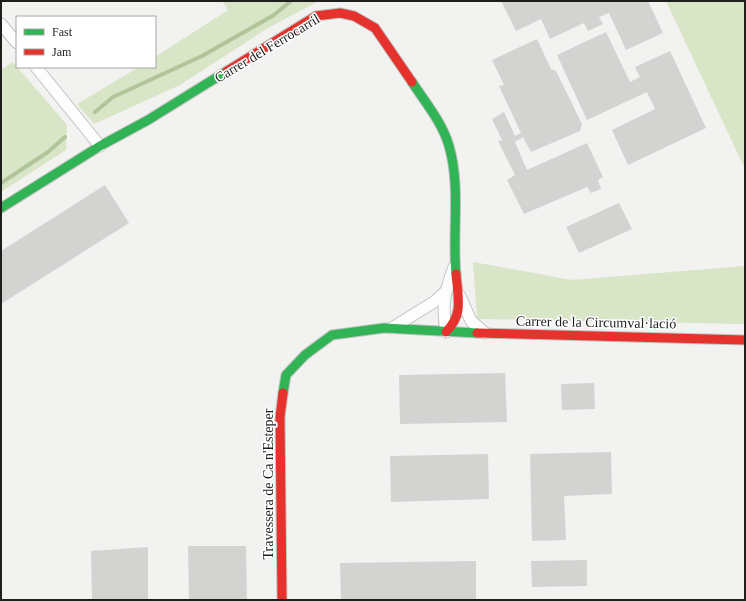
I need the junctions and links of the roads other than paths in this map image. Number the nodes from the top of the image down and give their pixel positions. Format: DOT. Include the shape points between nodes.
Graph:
graph roads {
  1 [pos="1,24"];
  2 [pos="16,42"];
  3 [pos="37,68"];
  4 [pos="100,146"];
  5 [pos="1,208"];
  6 [pos="455,265"];
  7 [pos="444,292"];
  8 [pos="459,293"];
  9 [pos="392,328"];
  10 [pos="446,332"];
  11 [pos="485,333"];
  12 [pos="745,340"];
  13 [pos="282,600"];
  1 -- 2 [label="street"];
  3 -- 4 [label="street"];
  4 -- 5 [label="street, Carrer del Ferrocarril"];
  4 -- 6 [label="street, Carrer del Ferrocarril" via="148,120 316,16 328,12 352,14 375,28 438,121 449,145 454,171"];
  6 -- 7 [label="street, Carrer del Ferrocarril"];
  6 -- 8 [label="street, Carrer del Ferrocarril"];
  7 -- 9 [label="street, Carrer del Ferrocarril" via="434,302"];
  7 -- 10 [label="street, Carrer del Ferrocarril" via="443,314"];
  8 -- 10 [label="street, Carrer del Ferrocarril" via="456,321"];
  8 -- 11 [label="street, Carrer del Ferrocarril" via="471,321"];
  9 -- 10 [label="street, Travessera de Ca n'Esteper"];
  9 -- 13 [label="street, Travessera de Ca n'Esteper" via="332,335 305,354 286,375 280,417"];
  10 -- 11 [label="street, Carrer de la Circumval·lació"];
  11 -- 12 [label="street, Carrer de la Circumval·lació"];
}
